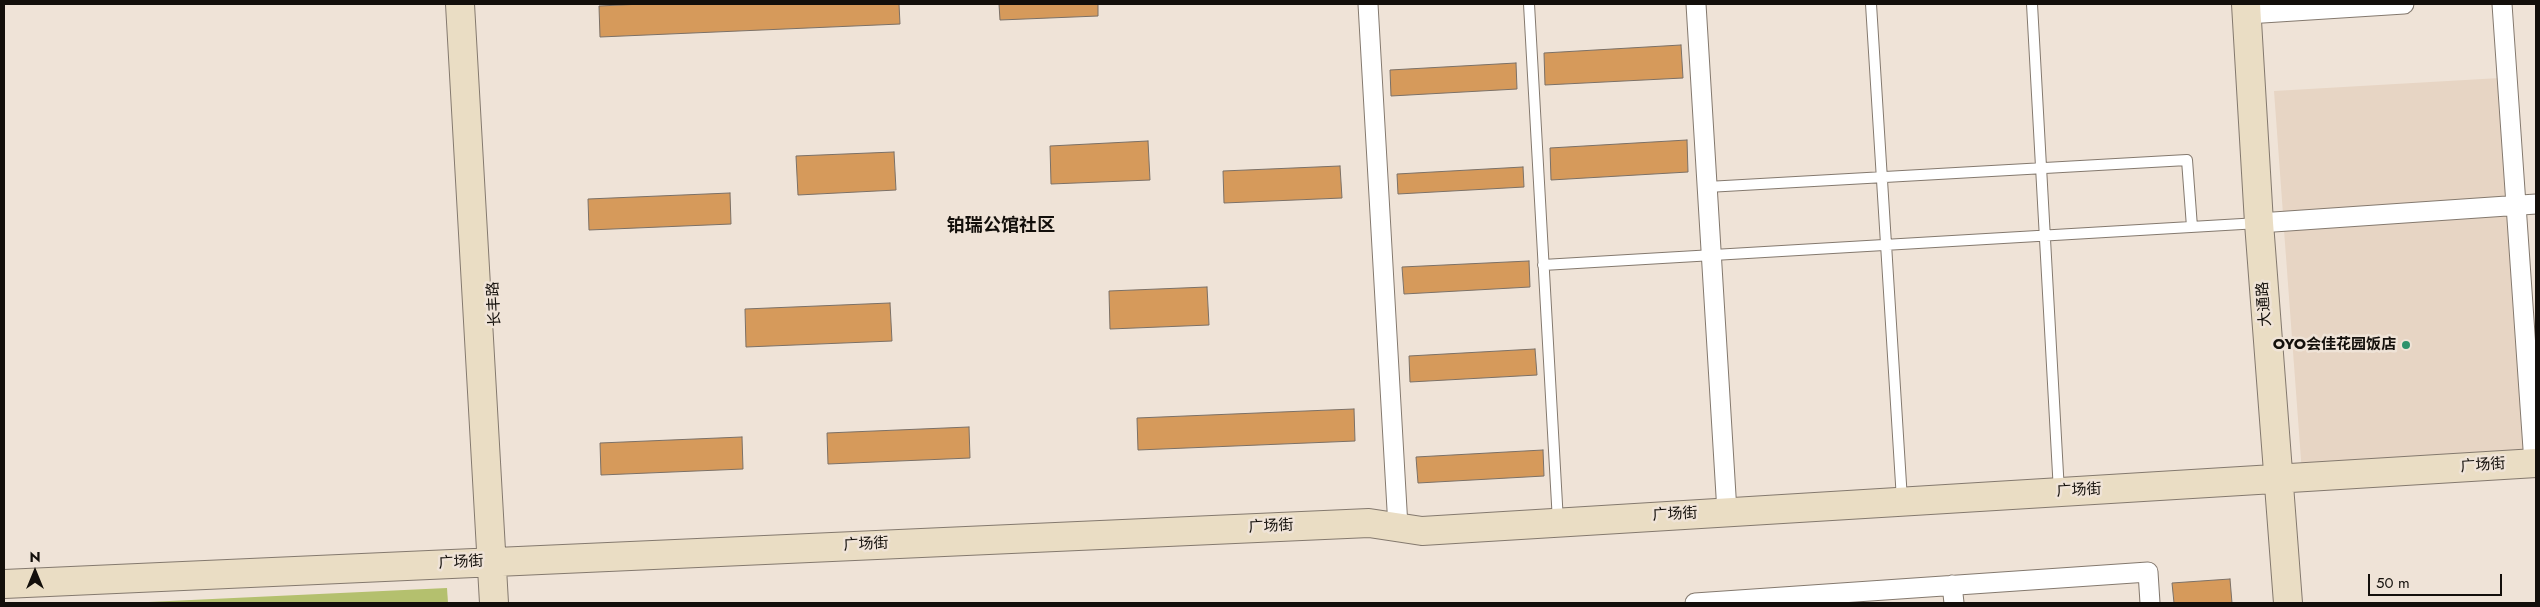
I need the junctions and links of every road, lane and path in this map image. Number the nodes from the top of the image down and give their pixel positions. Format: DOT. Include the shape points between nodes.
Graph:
graph roads {
  1 [pos="460,4"];
  2 [pos="478,4"];
  3 [pos="1368,4"];
  4 [pos="1529,4"];
  5 [pos="1696,4"];
  6 [pos="1871,4"];
  7 [pos="2032,4"];
  8 [pos="2404,4"];
  9 [pos="2502,4"];
  10 [pos="2247,9"];
  11 [pos="2041,169"];
  12 [pos="1882,178"];
  13 [pos="1707,187"];
  14 [pos="2536,204"];
  15 [pos="2516,205"];
  16 [pos="2259,223"];
  17 [pos="2192,227"];
  18 [pos="2045,236"];
  19 [pos="1887,245"];
  20 [pos="1712,255"];
  21 [pos="1543,265"];
  22 [pos="2535,463"];
  23 [pos="2278,479"];
  24 [pos="2059,492"];
  25 [pos="1902,502"];
  26 [pos="1727,512"];
  27 [pos="1558,522"];
  28 [pos="1398,527"];
  29 [pos="500,561"];
  30 [pos="4,584"];
  31 [pos="1953,594"];
  32 [pos="1751,601"];
  33 [pos="494,603"];
  34 [pos="511,603"];
  35 [pos="1695,603"];
  36 [pos="2150,603"];
  37 [pos="2288,603"];
  1 -- 29 [label="street"];
  2 -- 29 [label="street, 长丰路"];
  3 -- 28 [label="street"];
  4 -- 21 [label="lane"];
  5 -- 13 [label="street"];
  6 -- 12 [label="lane"];
  7 -- 11 [label="lane"];
  8 -- 10 [label="street"];
  9 -- 15 [label="street"];
  10 -- 16 [label="street, 大通路"];
  11 -- 12 [label="lane"];
  11 -- 17 [label="lane" via="2187,160"];
  11 -- 18 [label="lane"];
  12 -- 13 [label="lane"];
  12 -- 19 [label="lane"];
  13 -- 20 [label="street"];
  14 -- 15 [label="street"];
  15 -- 16 [label="street"];
  15 -- 22 [label="street"];
  16 -- 17 [label="lane"];
  16 -- 23 [label="street, 大通路"];
  17 -- 18 [label="lane"];
  18 -- 19 [label="lane"];
  18 -- 24 [label="lane"];
  19 -- 20 [label="lane"];
  19 -- 25 [label="lane"];
  20 -- 21 [label="lane"];
  20 -- 26 [label="street"];
  21 -- 27 [label="lane"];
  22 -- 23 [label="street, 广场街"];
  23 -- 24 [label="street, 广场街"];
  23 -- 37 [label="street, 大通路"];
  24 -- 25 [label="street, 广场街"];
  25 -- 26 [label="street, 广场街"];
  26 -- 27 [label="street, 广场街"];
  27 -- 28 [label="street, 广场街" via="1422,531"];
  28 -- 29 [label="street, 广场街" via="1369,523"];
  29 -- 30 [label="street, 广场街"];
  29 -- 33 [label="street"];
  29 -- 34 [label="street, 长丰路"];
  31 -- 32 [label="street"];
  31 -- 36 [label="street" via="2148,572"];
  32 -- 35 [label="street"];
}
